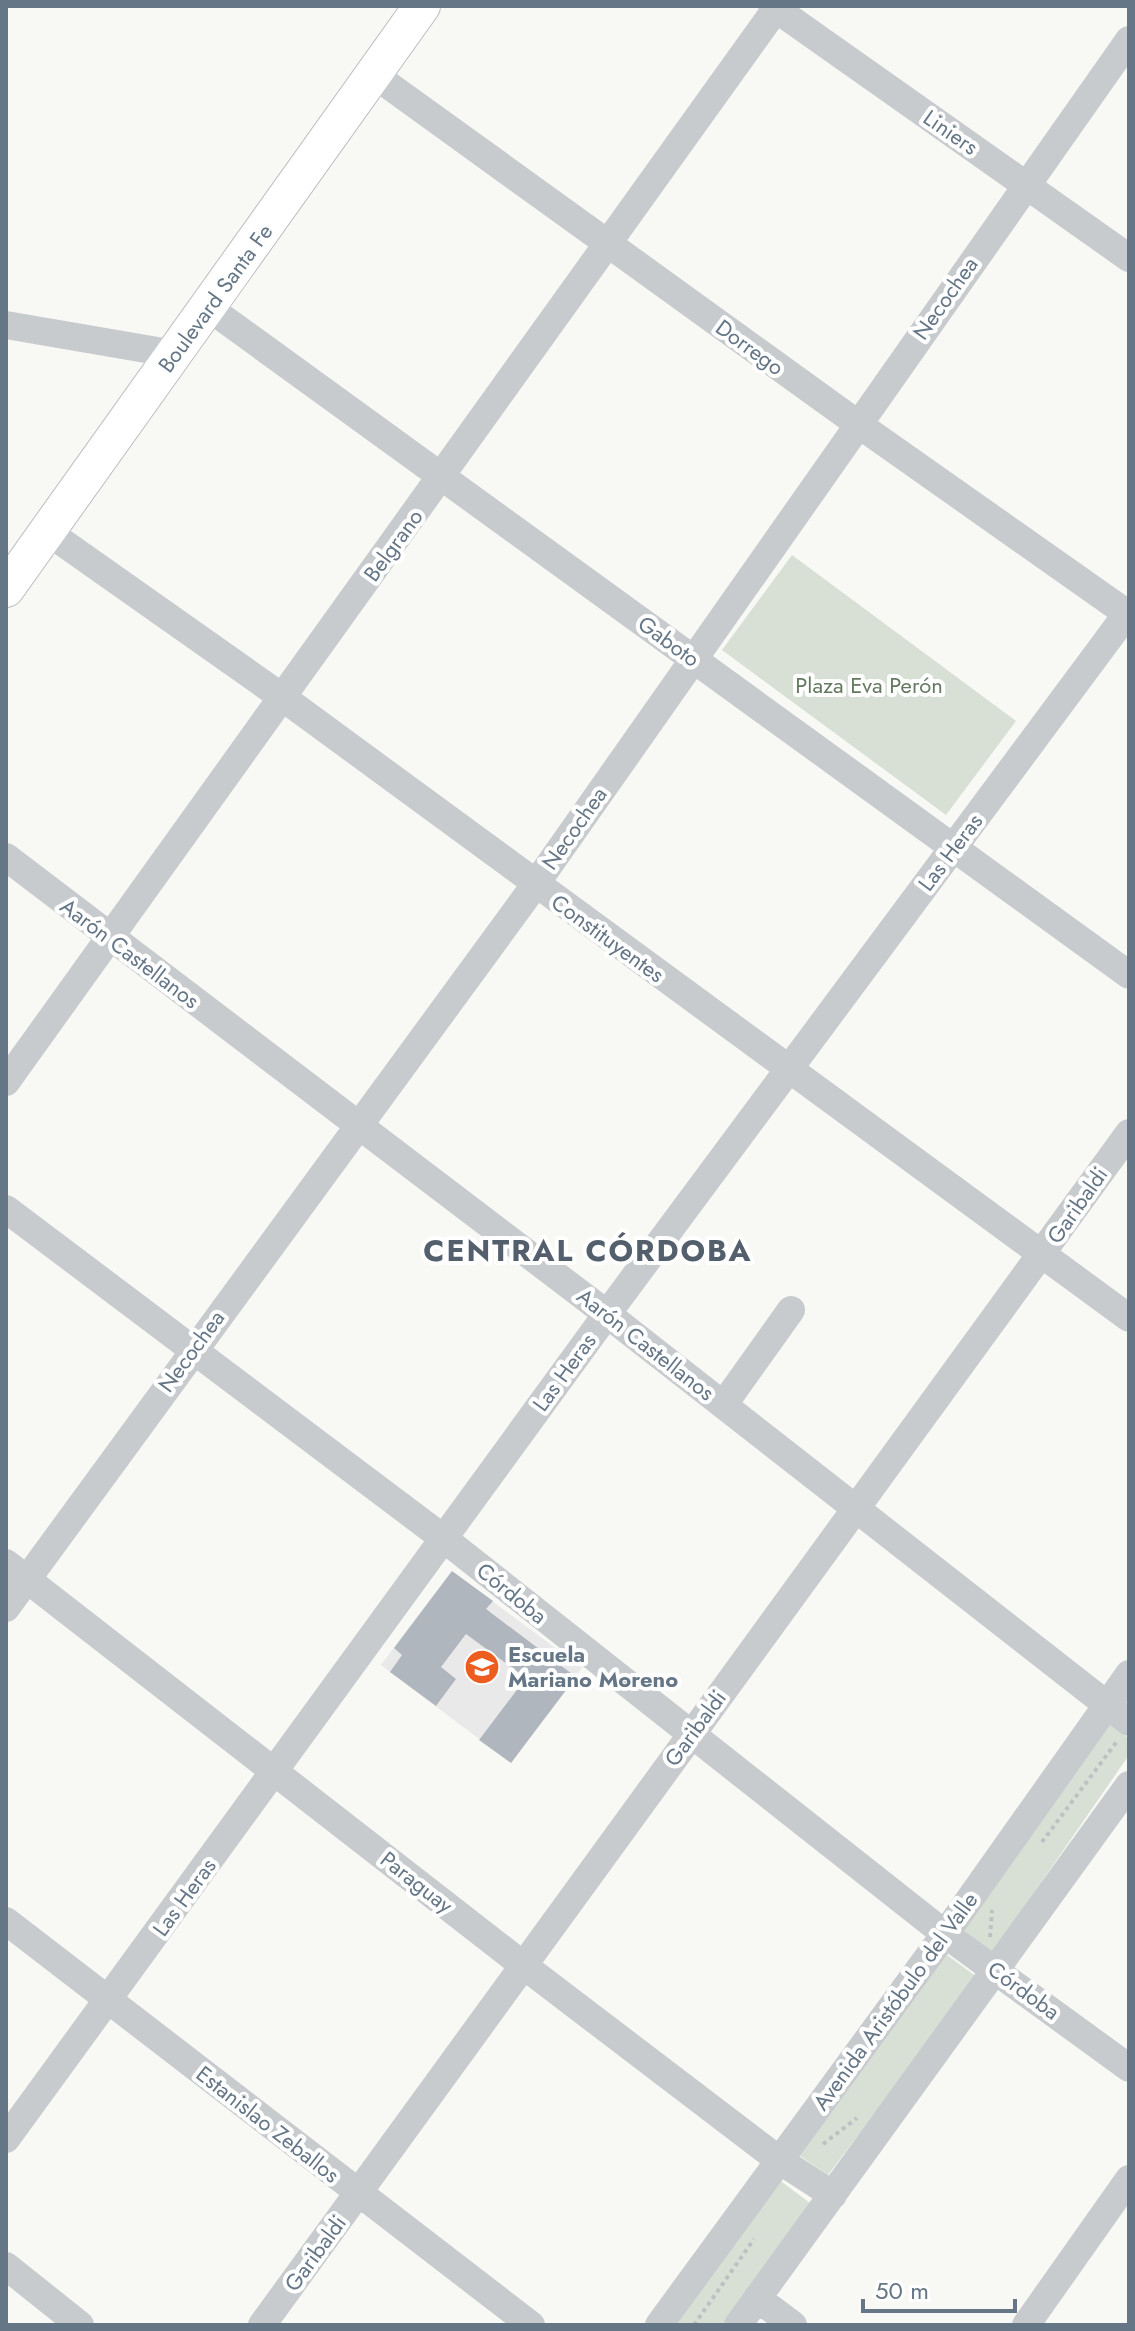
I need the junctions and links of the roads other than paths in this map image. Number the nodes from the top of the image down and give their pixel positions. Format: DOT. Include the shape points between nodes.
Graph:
graph roads {
  1 [pos="422,6"];
  2 [pos="776,7"];
  3 [pos="1129,40"];
  4 [pos="373,74"];
  5 [pos="1024,184"];
  6 [pos="609,246"];
  7 [pos="1129,258"];
  8 [pos="209,308"];
  9 [pos="6,325"];
  10 [pos="175,354"];
  11 [pos="858,424"];
  12 [pos="442,479"];
  13 [pos="48,532"];
  14 [pos="6,589"];
  15 [pos="1128,613"];
  16 [pos="692,658"];
  17 [pos="282,697"];
  18 [pos="955,845"];
  19 [pos="6,857"];
  20 [pos="535,885"];
  21 [pos="110,939"];
  22 [pos="1129,975"];
  23 [pos="788,1069"];
  24 [pos="6,1082"];
  25 [pos="357,1124"];
  26 [pos="1129,1133"];
  27 [pos="6,1209"];
  28 [pos="1043,1254"];
  29 [pos="791,1310"];
  30 [pos="607,1314"];
  31 [pos="1129,1318"];
  32 [pos="193,1348"];
  33 [pos="724,1404"];
  34 [pos="857,1506"];
  35 [pos="443,1538"];
  36 [pos="16,1572"];
  37 [pos="6,1608"];
  38 [pos="1129,1674"];
  39 [pos="1107,1703"];
  40 [pos="1124,1729"];
  41 [pos="690,1736"];
  42 [pos="276,1771"];
  43 [pos="1129,1785"];
  44 [pos="6,1921"];
  45 [pos="945,1934"];
  46 [pos="987,1962"];
  47 [pos="523,1965"];
  48 [pos="109,2000"];
  49 [pos="1126,2060"];
  50 [pos="6,2139"];
  51 [pos="790,2167"];
  52 [pos="1129,2179"];
  53 [pos="358,2194"];
  54 [pos="833,2195"];
  55 [pos="6,2266"];
  56 [pos="757,2298"];
  57 [pos="80,2325"];
  58 [pos="262,2325"];
  59 [pos="531,2325"];
  60 [pos="659,2325"];
  61 [pos="738,2325"];
  62 [pos="793,2325"];
  63 [pos="1026,2325"];
  1 -- 4 [label="main road, Boulevard Santa Fe"];
  2 -- 5 [label="street, Liniers"];
  2 -- 6 [label="street, Belgrano"];
  3 -- 5 [label="street, Necochea"];
  4 -- 6 [label="street, Dorrego"];
  4 -- 8 [label="main road, Boulevard Santa Fe"];
  5 -- 7 [label="street, Liniers"];
  5 -- 11 [label="street, Necochea"];
  6 -- 11 [label="street, Dorrego"];
  6 -- 12 [label="street, Belgrano"];
  8 -- 10 [label="main road, Boulevard Santa Fe"];
  8 -- 12 [label="street, Gaboto"];
  9 -- 10 [label="street"];
  10 -- 13 [label="main road, Boulevard Santa Fe"];
  11 -- 15 [label="street, Dorrego"];
  11 -- 16 [label="street, Necochea"];
  12 -- 16 [label="street, Gaboto"];
  12 -- 17 [label="street, Belgrano"];
  13 -- 14 [label="main road, Boulevard Santa Fe"];
  13 -- 17 [label="street, Constituyentes"];
  15 -- 18 [label="street, Las Heras"];
  16 -- 18 [label="street, Gaboto"];
  16 -- 20 [label="street, Necochea"];
  17 -- 20 [label="street, Constituyentes"];
  17 -- 21 [label="street, Belgrano"];
  18 -- 22 [label="street, Gaboto"];
  18 -- 23 [label="street, Las Heras"];
  19 -- 21 [label="street, Aarón Castellanos"];
  20 -- 23 [label="street, Constituyentes"];
  20 -- 25 [label="street, Necochea"];
  21 -- 24 [label="street, Belgrano"];
  21 -- 25 [label="street, Aarón Castellanos"];
  23 -- 28 [label="street, Constituyentes"];
  23 -- 30 [label="street, Las Heras"];
  25 -- 30 [label="street, Aarón Castellanos"];
  25 -- 32 [label="street, Necochea"];
  26 -- 28 [label="street, Garibaldi"];
  27 -- 32 [label="street, Córdoba"];
  28 -- 31 [label="street, Constituyentes"];
  28 -- 34 [label="street, Garibaldi"];
  29 -- 33 [label="street"];
  30 -- 33 [label="street, Aarón Castellanos"];
  30 -- 35 [label="street, Las Heras"];
  32 -- 35 [label="street, Córdoba"];
  32 -- 36 [label="street, Necochea"];
  33 -- 34 [label="street, Aarón Castellanos"];
  34 -- 39 [label="street, Aarón Castellanos"];
  34 -- 41 [label="street, Garibaldi"];
  35 -- 41 [label="street, Córdoba"];
  35 -- 42 [label="street, Las Heras"];
  36 -- 37 [label="street, Necochea"];
  36 -- 42 [label="street, Paraguay"];
  38 -- 39 [label="street, Avenida Aristóbulo del Valle"];
  39 -- 40 [label="street, Aarón Castellanos"];
  39 -- 45 [label="street, Avenida Aristóbulo del Valle"];
  41 -- 45 [label="street, Córdoba"];
  41 -- 47 [label="street, Garibaldi"];
  42 -- 47 [label="street, Paraguay"];
  42 -- 48 [label="street, Las Heras"];
  43 -- 46 [label="street"];
  44 -- 48 [label="street, Estanislao Zeballos"];
  45 -- 46 [label="street, Córdoba"];
  45 -- 51 [label="street, Avenida Aristóbulo del Valle"];
  46 -- 49 [label="street, Córdoba"];
  46 -- 54 [label="street"];
  47 -- 51 [label="street, Paraguay"];
  47 -- 53 [label="street, Garibaldi"];
  48 -- 50 [label="street, Las Heras"];
  48 -- 53 [label="street, Estanislao Zeballos"];
  51 -- 54 [label="street, Paraguay"];
  51 -- 60 [label="street, Avenida Aristóbulo del Valle"];
  52 -- 63 [label="street"];
  53 -- 58 [label="street, Garibaldi"];
  53 -- 59 [label="street, Estanislao Zeballos"];
  54 -- 56 [label="street"];
  55 -- 57 [label="street"];
  56 -- 61 [label="street"];
  56 -- 62 [label="street"];
}
